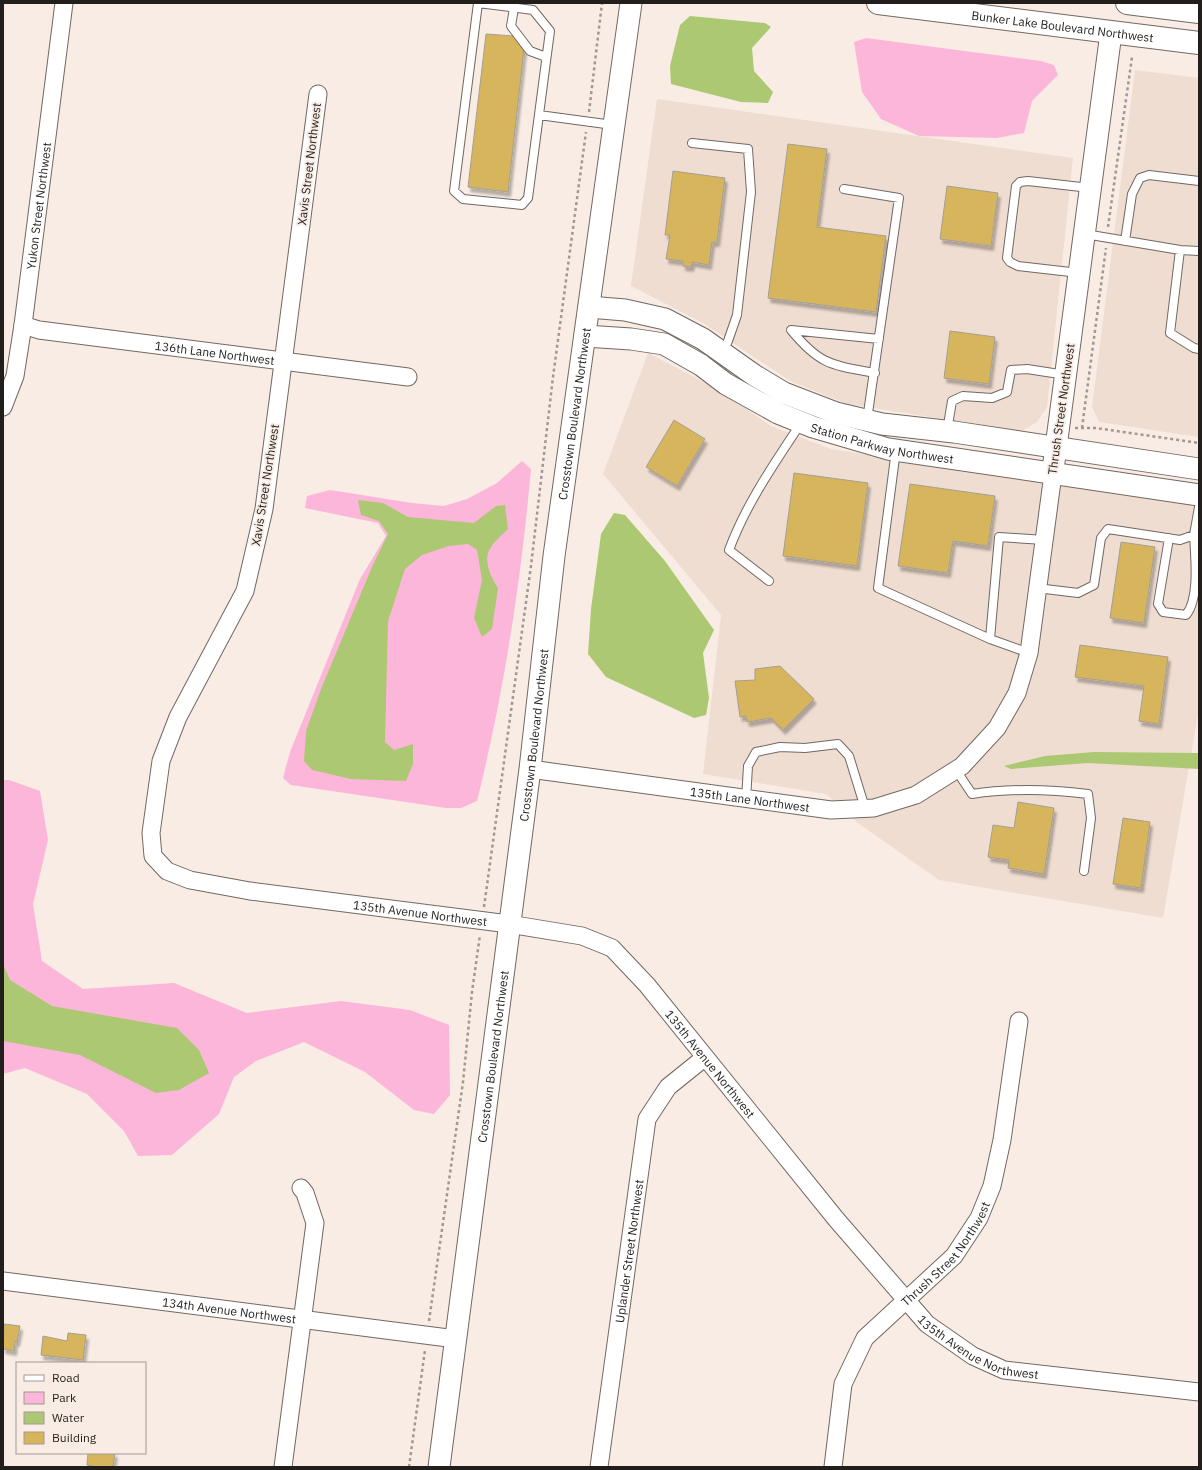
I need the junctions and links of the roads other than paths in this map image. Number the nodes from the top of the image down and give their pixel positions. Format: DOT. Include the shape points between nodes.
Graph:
graph roads {
  1 [pos="64,3"];
  2 [pos="478,3"];
  3 [pos="631,3"];
  4 [pos="878,3"];
  5 [pos="1127,3"];
  6 [pos="514,8"];
  7 [pos="1199,12"];
  8 [pos="1112,33"];
  9 [pos="1199,43"];
  10 [pos="546,57"];
  11 [pos="318,94"];
  12 [pos="539,115"];
  13 [pos="614,126"];
  14 [pos="692,143"];
  15 [pos="1199,181"];
  16 [pos="1091,188"];
  17 [pos="844,189"];
  18 [pos="1085,234"];
  19 [pos="1125,241"];
  20 [pos="1180,250"];
  21 [pos="1199,251"];
  22 [pos="1079,274"];
  23 [pos="589,306"];
  24 [pos="22,325"];
  25 [pos="585,336"];
  26 [pos="879,339"];
  27 [pos="1199,349"];
  28 [pos="722,352"];
  29 [pos="284,362"];
  30 [pos="710,371"];
  31 [pos="875,373"];
  32 [pos="1066,375"];
  33 [pos="408,377"];
  34 [pos="3,407"];
  35 [pos="867,420"];
  36 [pos="801,422"];
  37 [pos="947,432"];
  38 [pos="862,441"];
  39 [pos="1056,448"];
  40 [pos="896,450"];
  41 [pos="1199,469"];
  42 [pos="1053,474"];
  43 [pos="1199,495"];
  44 [pos="1199,507"];
  45 [pos="1194,535"];
  46 [pos="1169,538"];
  47 [pos="1044,540"];
  48 [pos="769,581"];
  49 [pos="1037,588"];
  50 [pos="990,639"];
  51 [pos="1029,653"];
  52 [pos="959,768"];
  53 [pos="530,769"];
  54 [pos="746,800"];
  55 [pos="865,808"];
  56 [pos="153,856"];
  57 [pos="1084,871"];
  58 [pos="509,924"];
  59 [pos="1019,1021"];
  60 [pos="704,1058"];
  61 [pos="301,1188"];
  62 [pos="3,1281"];
  63 [pos="906,1300"];
  64 [pos="302,1320"];
  65 [pos="456,1339"];
  66 [pos="1199,1392"];
  67 [pos="283,1467"];
  68 [pos="439,1467"];
  69 [pos="599,1467"];
  70 [pos="833,1467"];
  1 -- 24 [label="street, Yukon Street Northwest"];
  2 -- 6 [label="lane"];
  2 -- 12 [label="lane" via="454,191 463,199 522,205 528,198"];
  3 -- 13 [label="street, Crosstown Boulevard Northwest"];
  4 -- 8 [label="main road, Bunker Lake Boulevard Northwest"];
  5 -- 7 [label="main road"];
  6 -- 10 [label="lane" via="511,26 530,52"];
  6 -- 10 [label="lane" via="533,10 550,31"];
  8 -- 9 [label="main road, Bunker Lake Boulevard Northwest"];
  8 -- 16 [label="street, Thrush Street Northwest"];
  10 -- 12 [label="lane"];
  11 -- 29 [label="street, Xavis Street Northwest"];
  12 -- 13 [label="lane"];
  13 -- 23 [label="street, Crosstown Boulevard Northwest"];
  14 -- 28 [label="lane" via="748,149 752,192 737,316"];
  15 -- 19 [label="lane" via="1149,175 1140,178 1132,194"];
  16 -- 18 [label="street, Thrush Street Northwest"];
  16 -- 22 [label="lane" via="1020,182 1016,186 1012,213 1007,258 1010,262 1018,266"];
  17 -- 26 [label="lane" via="899,198"];
  18 -- 19 [label="lane"];
  18 -- 22 [label="street, Thrush Street Northwest"];
  19 -- 20 [label="lane"];
  20 -- 21 [label="lane"];
  20 -- 27 [label="lane" via="1170,333"];
  22 -- 32 [label="street, Thrush Street Northwest"];
  23 -- 25 [label="street, Crosstown Boulevard Northwest"];
  23 -- 28 [label="street, Station Parkway Northwest" via="625,310 665,319"];
  24 -- 29 [label="street, 136th Lane Northwest" via="40,330"];
  24 -- 34 [label="street, Yukon Street Northwest" via="15,376"];
  25 -- 30 [label="street, Station Parkway Northwest" via="664,344"];
  25 -- 53 [label="street, Crosstown Boulevard Northwest" via="554,556"];
  26 -- 31 [label="lane"];
  26 -- 31 [label="lane" via="791,330 808,350 823,361"];
  28 -- 30 [label="street"];
  28 -- 35 [label="street, Station Parkway Northwest" via="784,394 836,413"];
  29 -- 33 [label="street, 136th Lane Northwest"];
  29 -- 56 [label="street, Xavis Street Northwest" via="264,509 245,591 178,717 160,761 150,833"];
  30 -- 36 [label="street, Station Parkway Northwest" via="726,384 778,413"];
  31 -- 35 [label="lane"];
  32 -- 37 [label="lane" via="1027,369 1012,370 1007,392 992,398 963,396 952,401"];
  32 -- 39 [label="street, Thrush Street Northwest"];
  35 -- 37 [label="street, Station Parkway Northwest"];
  35 -- 38 [label="street"];
  36 -- 38 [label="street, Station Parkway Northwest"];
  36 -- 48 [label="lane" via="763,480 735,532 729,550"];
  37 -- 39 [label="street, Station Parkway Northwest"];
  38 -- 40 [label="street, Station Parkway Northwest"];
  39 -- 41 [label="street, Station Parkway Northwest"];
  39 -- 42 [label="street, Thrush Street Northwest"];
  40 -- 42 [label="street, Station Parkway Northwest"];
  40 -- 50 [label="lane" via="878,588"];
  42 -- 43 [label="street, Station Parkway Northwest"];
  42 -- 47 [label="street, Thrush Street Northwest"];
  44 -- 45 [label="lane"];
  45 -- 46 [label="lane" via="1180,540"];
  45 -- 46 [label="lane" via="1195,575 1191,609 1186,614 1163,612 1158,604"];
  46 -- 49 [label="lane" via="1108,530 1101,538 1094,585 1078,593"];
  47 -- 49 [label="street, Thrush Street Northwest"];
  47 -- 50 [label="lane" via="999,537"];
  49 -- 51 [label="street, Thrush Street Northwest"];
  50 -- 51 [label="lane"];
  51 -- 52 [label="street, Thrush Street Northwest" via="1018,693 1001,722"];
  52 -- 55 [label="street, 135th Lane Northwest" via="916,795 874,808"];
  52 -- 57 [label="lane" via="972,794 1001,789 1053,789 1088,794 1091,818"];
  53 -- 54 [label="street, 135th Lane Northwest"];
  53 -- 58 [label="street, Crosstown Boulevard Northwest"];
  54 -- 55 [label="street, 135th Lane Northwest" via="831,810"];
  54 -- 55 [label="lane" via="748,766 756,752 780,747 805,748 838,744 849,756"];
  56 -- 58 [label="street, 135th Avenue Northwest" via="167,872 190,880 250,891"];
  58 -- 60 [label="street, 135th Avenue Northwest" via="582,936 612,948 647,985"];
  58 -- 65 [label="street, Crosstown Boulevard Northwest"];
  59 -- 63 [label="street, Thrush Street Northwest" via="1002,1140 992,1186 978,1218 954,1256"];
  60 -- 63 [label="street, 135th Avenue Northwest"];
  60 -- 69 [label="street, Uplander Street Northwest" via="668,1087 647,1119"];
  61 -- 64 [label="street" via="315,1223"];
  62 -- 64 [label="street, 134th Avenue Northwest"];
  63 -- 66 [label="street, 135th Avenue Northwest" via="927,1324 973,1356 1004,1370"];
  63 -- 70 [label="street, Thrush Street Northwest" via="865,1338 843,1384"];
  64 -- 65 [label="street, 134th Avenue Northwest"];
  64 -- 67 [label="street"];
  65 -- 68 [label="street, Crosstown Boulevard Northwest"];
}
